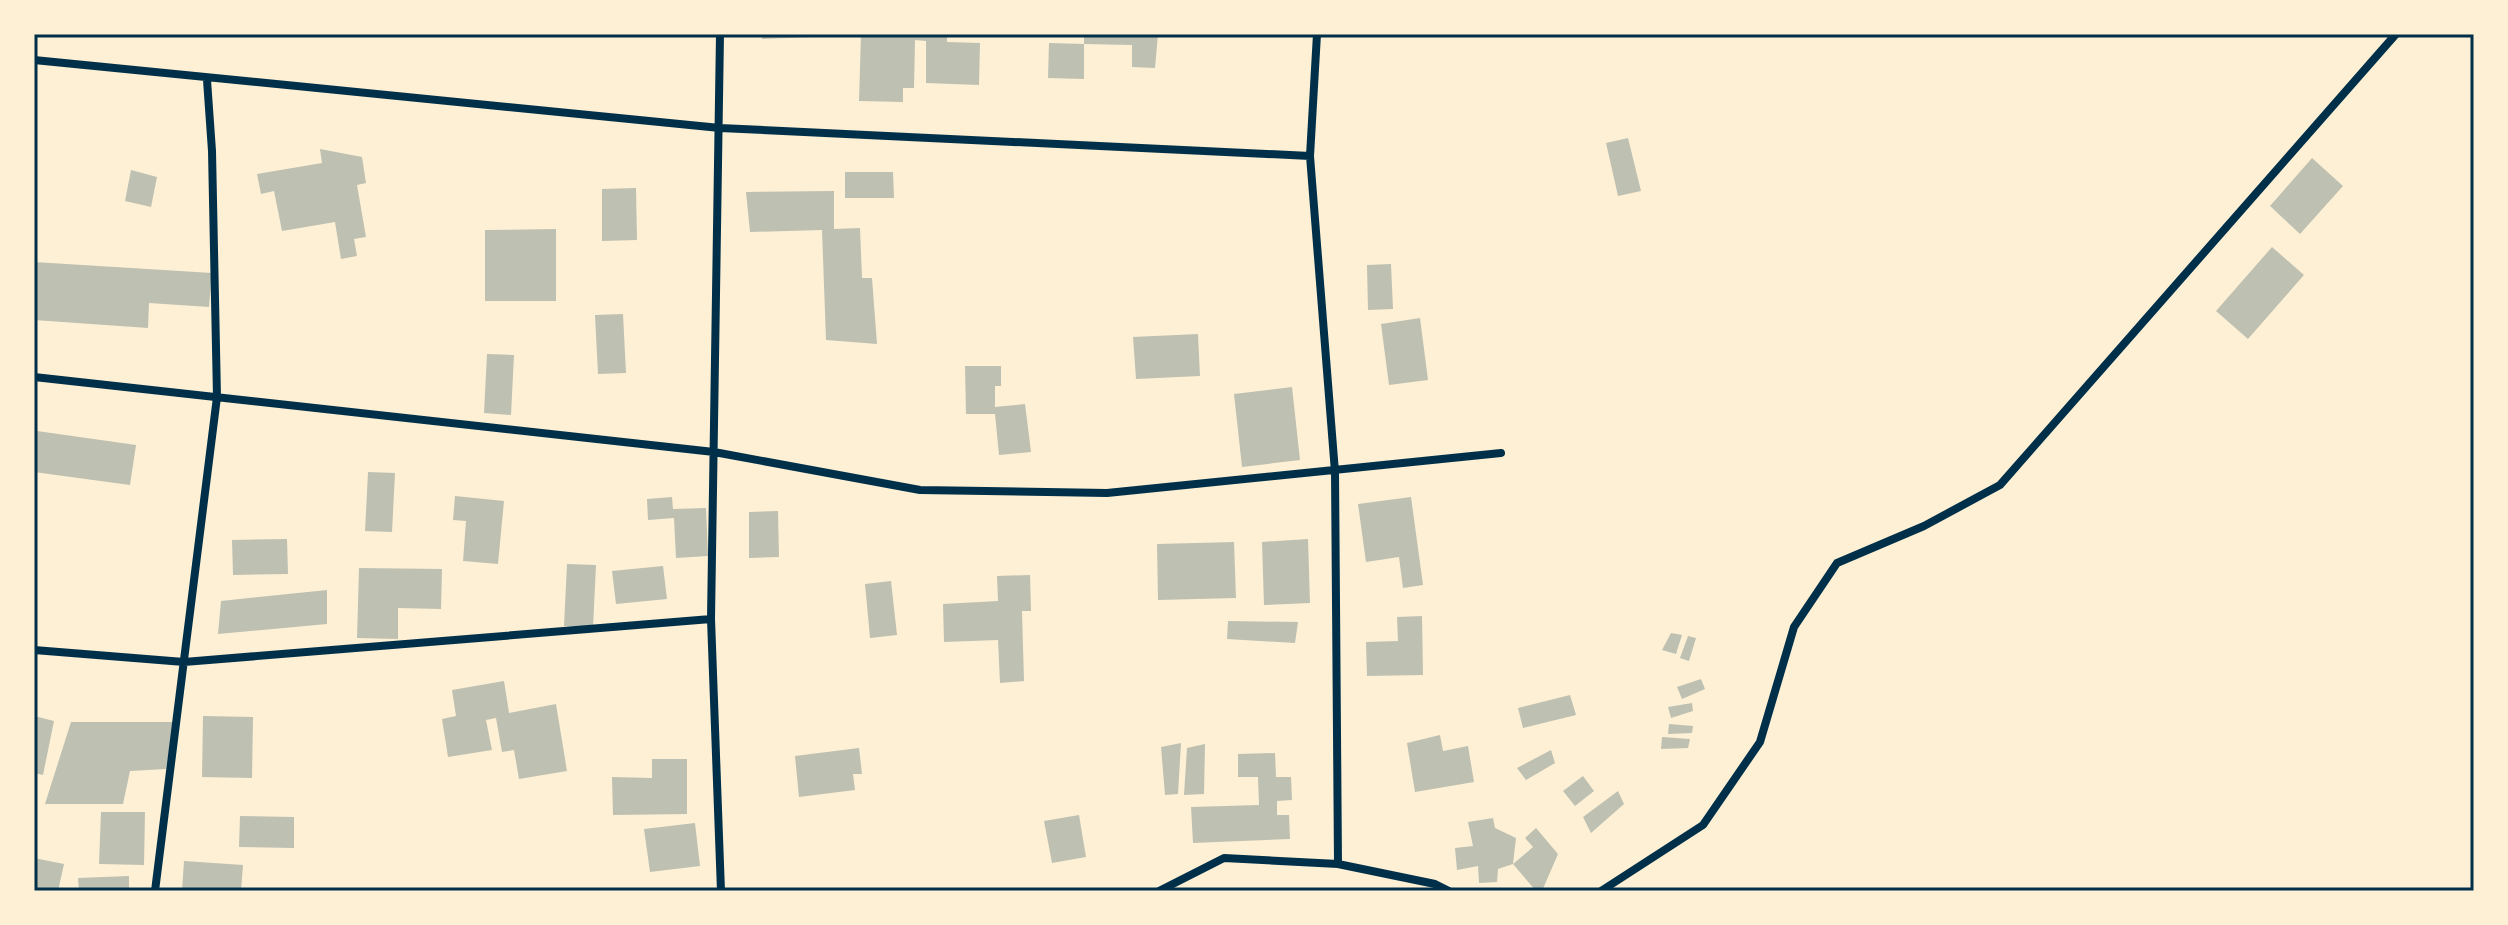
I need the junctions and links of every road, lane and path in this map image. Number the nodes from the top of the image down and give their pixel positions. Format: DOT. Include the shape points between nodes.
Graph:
graph roads {
  1 [pos="720,34"];
  2 [pos="1317,34"];
  3 [pos="2396,34"];
  4 [pos="34,60"];
  5 [pos="207,80"];
  6 [pos="720,128"];
  7 [pos="1310,156"];
  8 [pos="34,377"];
  9 [pos="217,397"];
  10 [pos="714,452"];
  11 [pos="1501,453"];
  12 [pos="1335,472"];
  13 [pos="711,619"];
  14 [pos="34,650"];
  15 [pos="184,662"];
  16 [pos="1338,864"];
  17 [pos="155,891"];
  18 [pos="721,891"];
  19 [pos="1159,891"];
  20 [pos="1449,891"];
  21 [pos="1601,891"];
  1 -- 6 [label="street"];
  2 -- 7 [label="street"];
  3 -- 21 [label="street" via="2000,485 1924,526 1837,563 1794,627 1760,742 1703,825"];
  4 -- 5 [label="street"];
  5 -- 6 [label="street"];
  5 -- 9 [label="street"];
  6 -- 7 [label="street"];
  6 -- 10 [label="street"];
  7 -- 12 [label="street"];
  8 -- 9 [label="street"];
  9 -- 10 [label="street"];
  9 -- 15 [label="street"];
  10 -- 12 [label="street" via="920,490 1107,493"];
  10 -- 13 [label="street"];
  11 -- 12 [label="street"];
  12 -- 16 [label="street"];
  13 -- 15 [label="street"];
  13 -- 18 [label="street"];
  14 -- 15 [label="street"];
  15 -- 17 [label="street"];
  16 -- 19 [label="street" via="1224,858"];
  16 -- 20 [label="street"];
}
